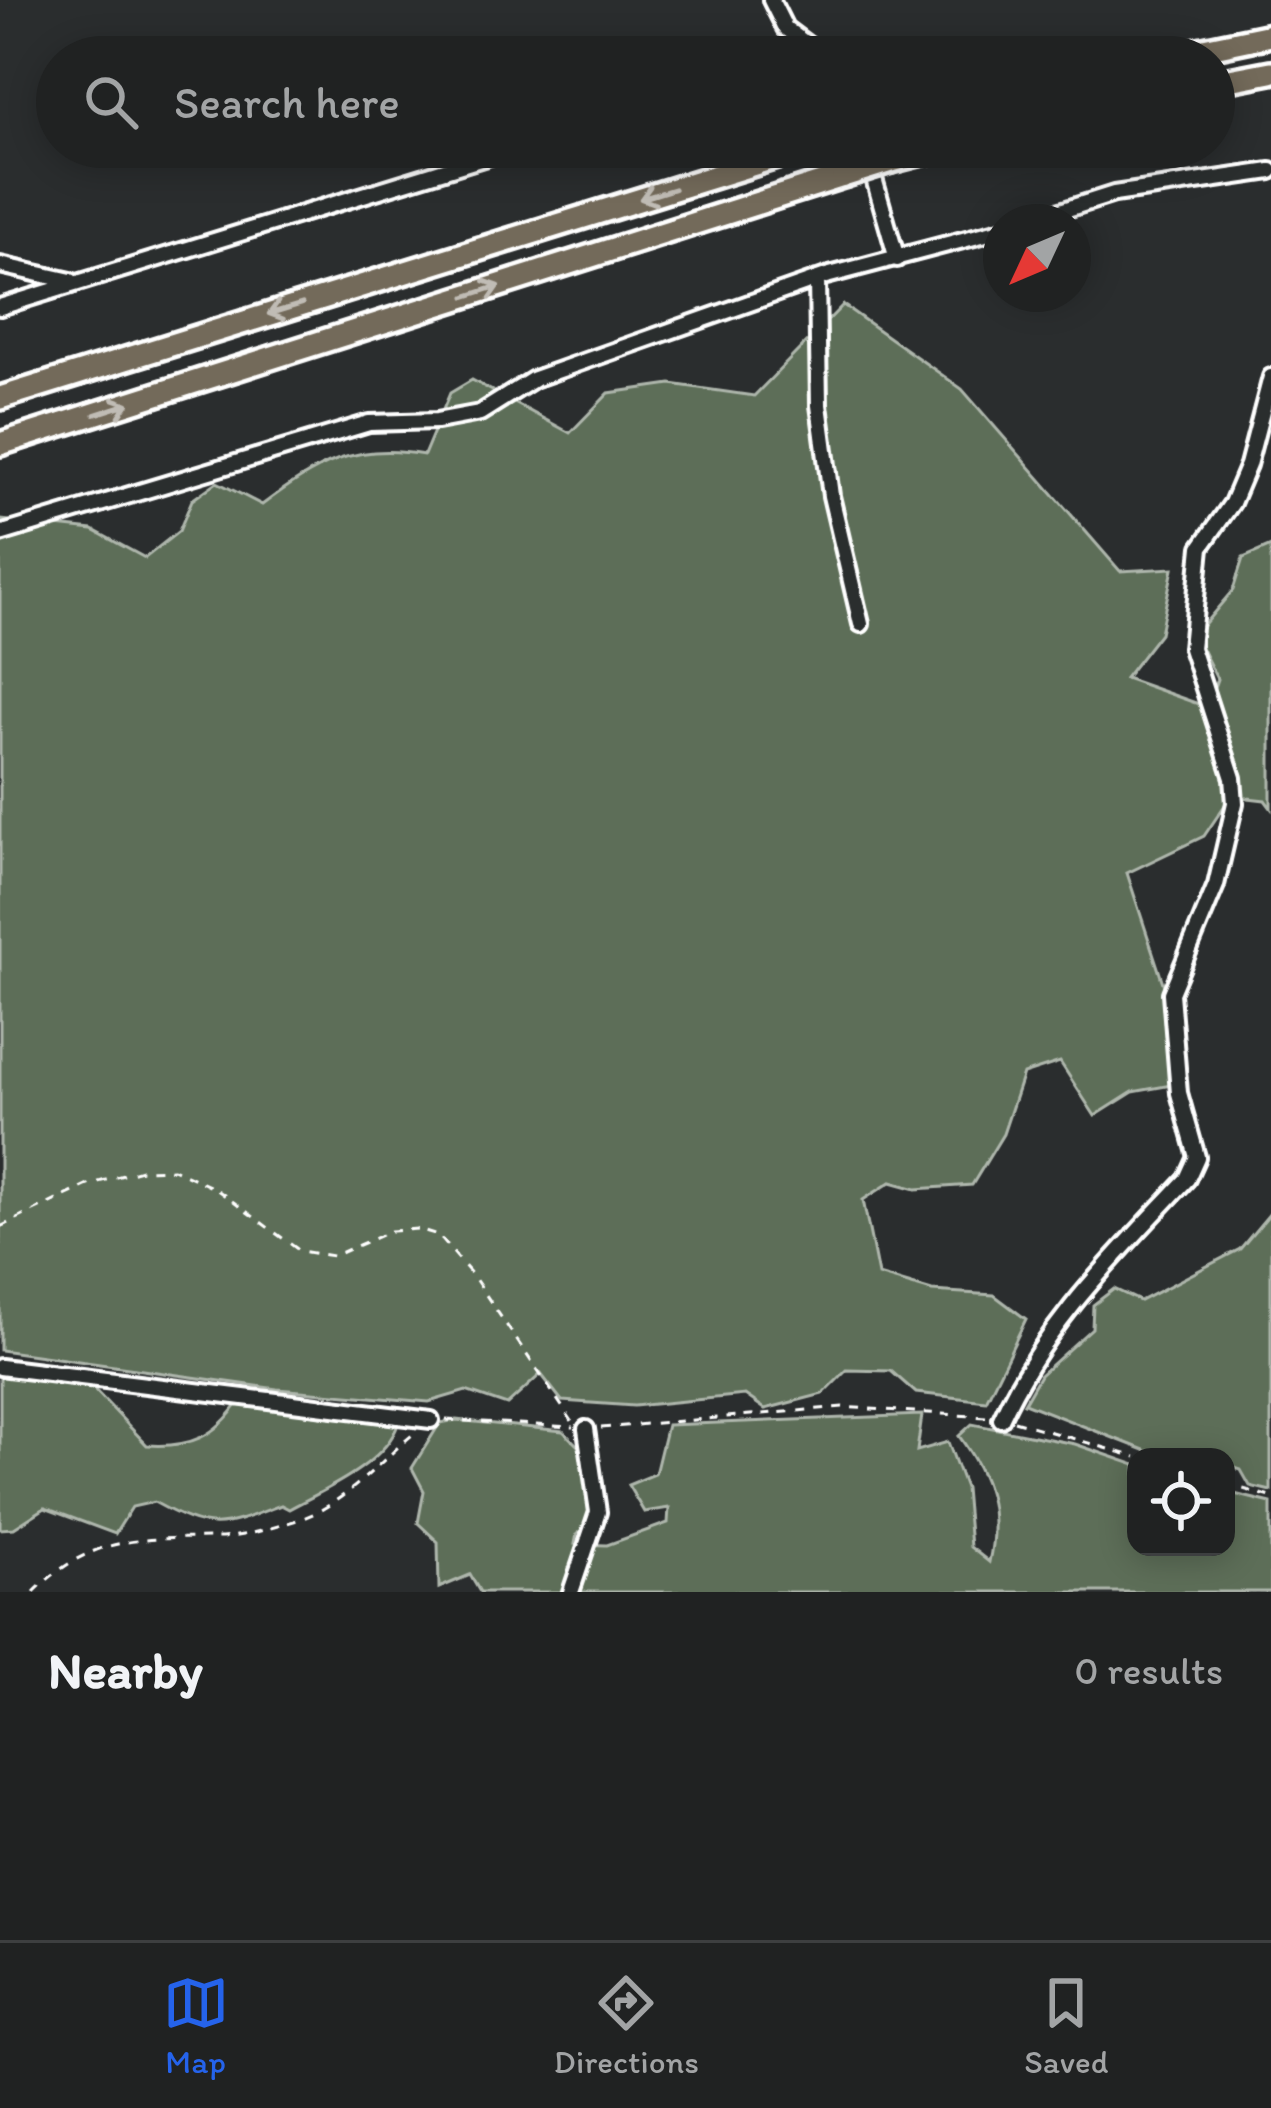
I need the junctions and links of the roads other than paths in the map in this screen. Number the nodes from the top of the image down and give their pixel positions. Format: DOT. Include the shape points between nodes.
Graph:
graph roads {
  1 [pos="771,0"];
  2 [pos="1271,35"];
  3 [pos="795,36"];
  4 [pos="1235,42"];
  5 [pos="1271,72"];
  6 [pos="1235,79"];
  7 [pos="452,168"];
  8 [pos="741,168"];
  9 [pos="869,168"];
  10 [pos="871,168"];
  11 [pos="1271,171"];
  12 [pos="1083,204"];
  13 [pos="983,235"];
  14 [pos="896,259"];
  15 [pos="0,265"];
  16 [pos="817,279"];
  17 [pos="74,282"];
  18 [pos="0,307"];
  19 [pos="1271,377"];
  20 [pos="0,398"];
  21 [pos="0,444"];
  22 [pos="0,534"];
  23 [pos="861,624"];
  24 [pos="0,1367"];
  25 [pos="1001,1419"];
  26 [pos="431,1420"];
  27 [pos="581,1428"];
  28 [pos="571,1592"];
  1 -- 3 [label="street"];
  2 -- 4 [label="highway"];
  5 -- 6 [label="highway"];
  7 -- 17 [label="street"];
  8 -- 20 [label="highway, one-way"];
  21 -- 9 [label="highway, one-way, bridge"];
  10 -- 14 [label="street"];
  11 -- 12 [label="street"];
  13 -- 14 [label="street"];
  14 -- 16 [label="street"];
  15 -- 17 [label="street"];
  16 -- 22 [label="street" via="534,379 480,413 370,423"];
  16 -- 23 [label="street" via="818,405"];
  17 -- 18 [label="street"];
  19 -- 25 [label="street" via="1248,465 1201,547 1191,648 1235,803 1216,885 1171,993 1180,1093 1197,1157 1187,1179 1053,1327"];
  24 -- 26 [label="street"];
  27 -- 28 [label="street" via="598,1512"];
}
